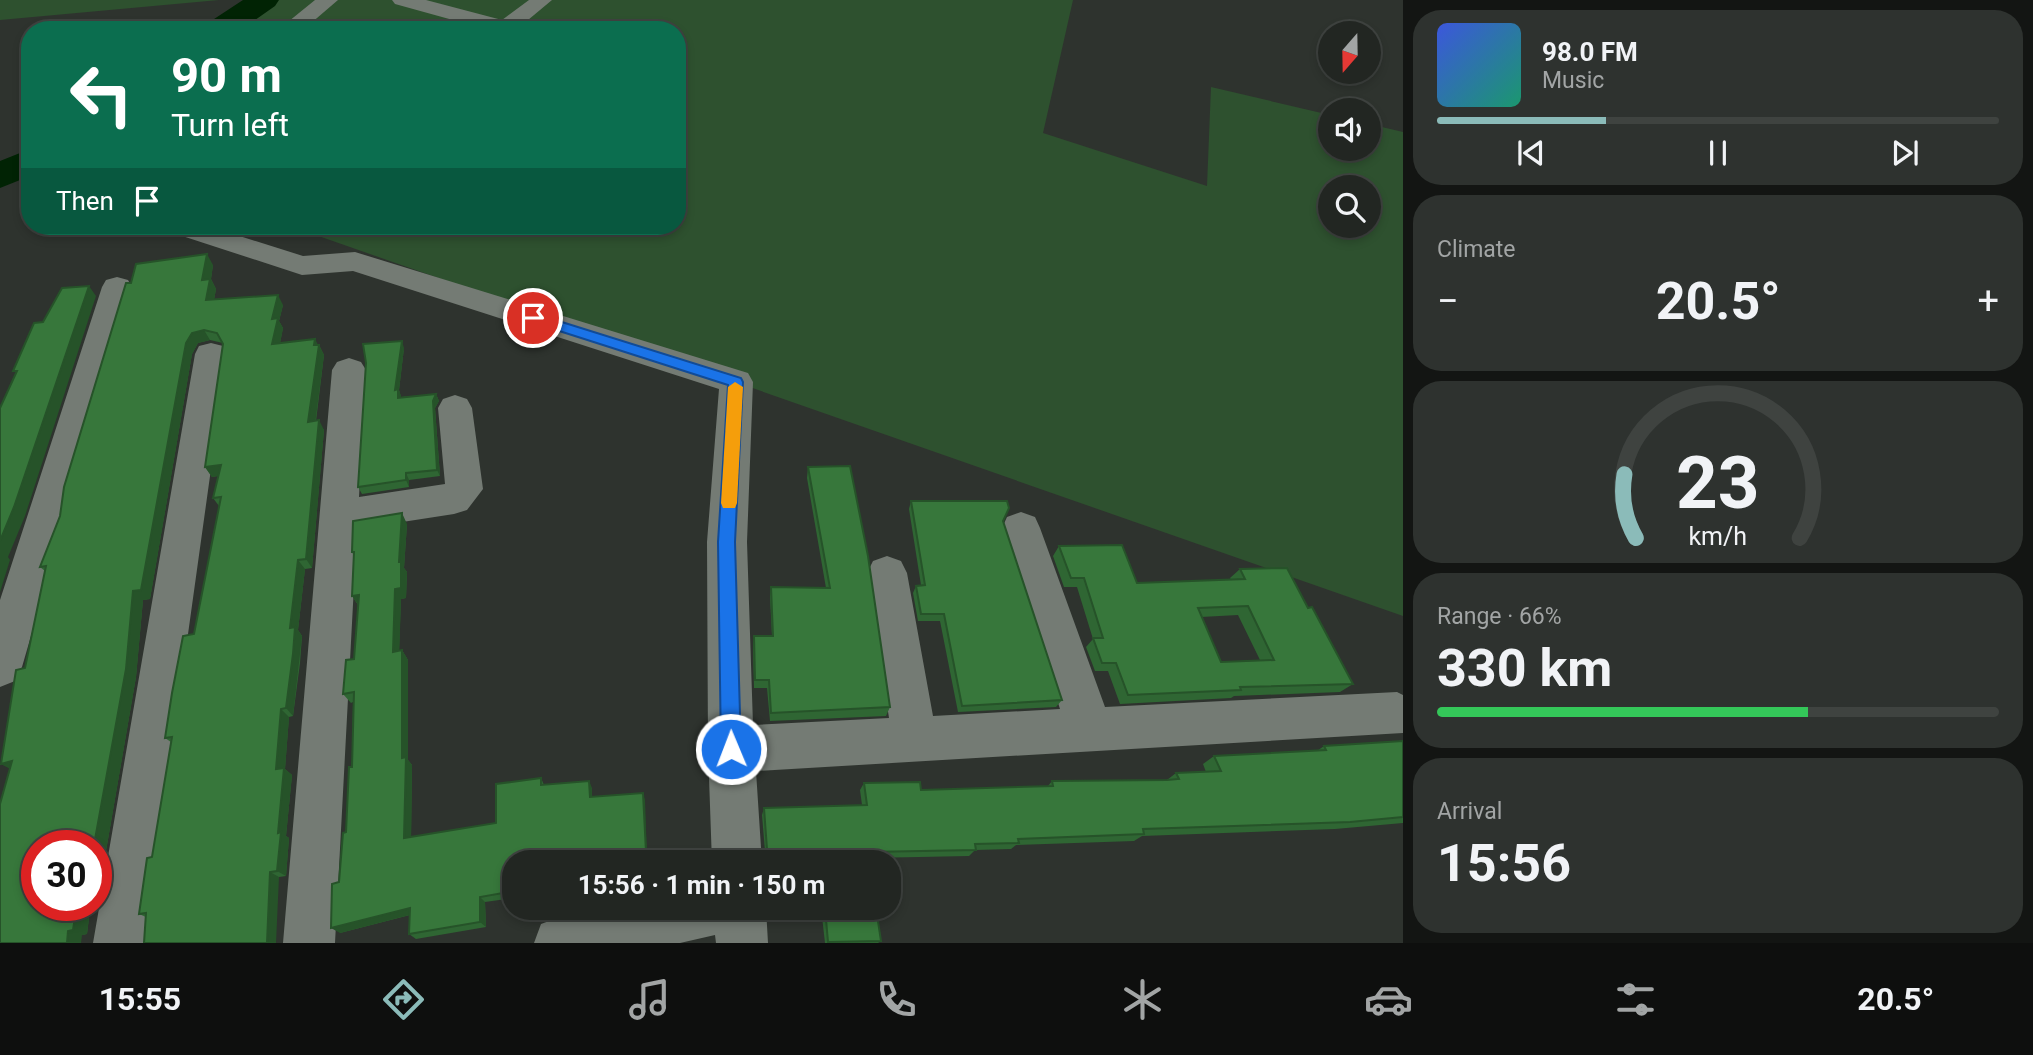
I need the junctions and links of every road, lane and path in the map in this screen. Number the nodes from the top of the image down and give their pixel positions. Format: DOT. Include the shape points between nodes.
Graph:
graph roads {
  1 [pos="328,0"];
  2 [pos="402,0"];
  3 [pos="542,0"];
  4 [pos="427,3"];
  5 [pos="301,21"];
  6 [pos="484,21"];
  7 [pos="519,21"];
  8 [pos="207,235"];
  9 [pos="117,287"];
  10 [pos="211,354"];
  11 [pos="349,370"];
  12 [pos="455,408"];
  13 [pos="339,516"];
  14 [pos="1021,528"];
  15 [pos="887,573"];
  16 [pos="0,667"];
  17 [pos="1397,713"];
  18 [pos="1090,730"];
  19 [pos="915,740"];
  20 [pos="731,749"];
  21 [pos="736,850"];
  22 [pos="666,920"];
  23 [pos="741,920"];
  24 [pos="119,943"];
  25 [pos="309,943"];
  26 [pos="560,943"];
  27 [pos="742,943"];
  1 -- 5 [label="street"];
  2 -- 4 [label="street"];
  3 -- 7 [label="street"];
  4 -- 6 [label="street"];
  8 -- 20 [label="street" via="302,266 355,261 736,382 727,542"];
  9 -- 16 [label="street"];
  10 -- 24 [label="street"];
  11 -- 13 [label="street"];
  12 -- 13 [label="street" via="464,489 454,499"];
  13 -- 25 [label="street"];
  14 -- 18 [label="street"];
  15 -- 19 [label="street"];
  17 -- 18 [label="street"];
  18 -- 19 [label="street"];
  19 -- 20 [label="street"];
  20 -- 21 [label="street"];
  22 -- 26 [label="street"];
  23 -- 27 [label="street"];
}
